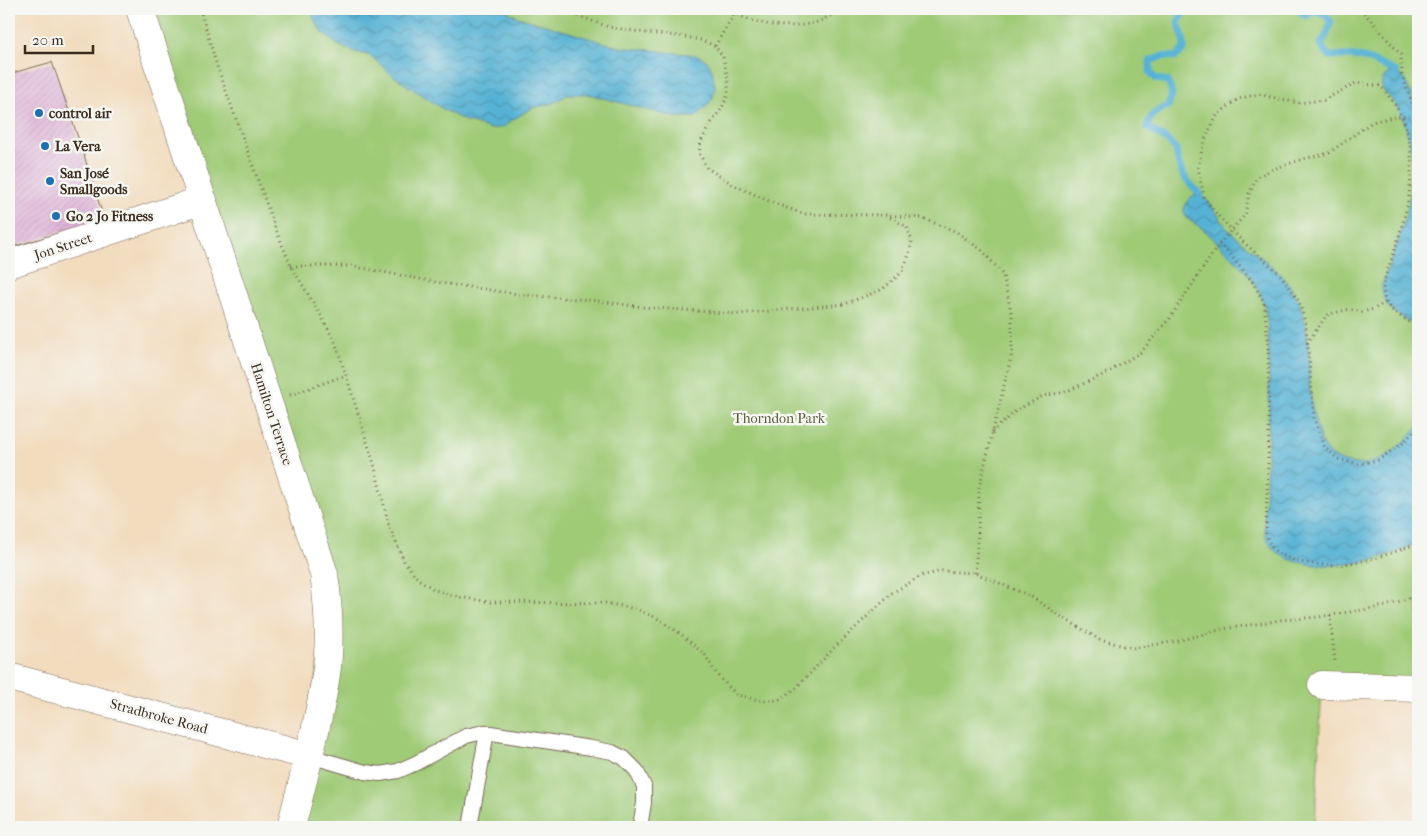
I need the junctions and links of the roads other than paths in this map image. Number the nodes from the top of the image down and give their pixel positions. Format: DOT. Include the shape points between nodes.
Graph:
graph roads {
  1 [pos="140,9"];
  2 [pos="202,200"];
  3 [pos="9,264"];
  4 [pos="9,677"];
  5 [pos="1330,685"];
  6 [pos="1418,688"];
  7 [pos="487,732"];
  8 [pos="310,756"];
  9 [pos="291,827"];
  10 [pos="470,827"];
  11 [pos="640,827"];
  1 -- 2 [label="street, Hamilton Terrace"];
  2 -- 3 [label="street, Jon Street"];
  2 -- 8 [label="street, Hamilton Terrace" via="324,574 328,645 325,680"];
  4 -- 8 [label="street, Stradbroke Road"];
  5 -- 6 [label="street"];
  7 -- 8 [label="lane" via="466,736 398,771 380,774"];
  7 -- 10 [label="lane"];
  7 -- 11 [label="lane" via="591,748 624,758 636,770 644,786"];
  8 -- 9 [label="street, Hamilton Terrace"];
}
